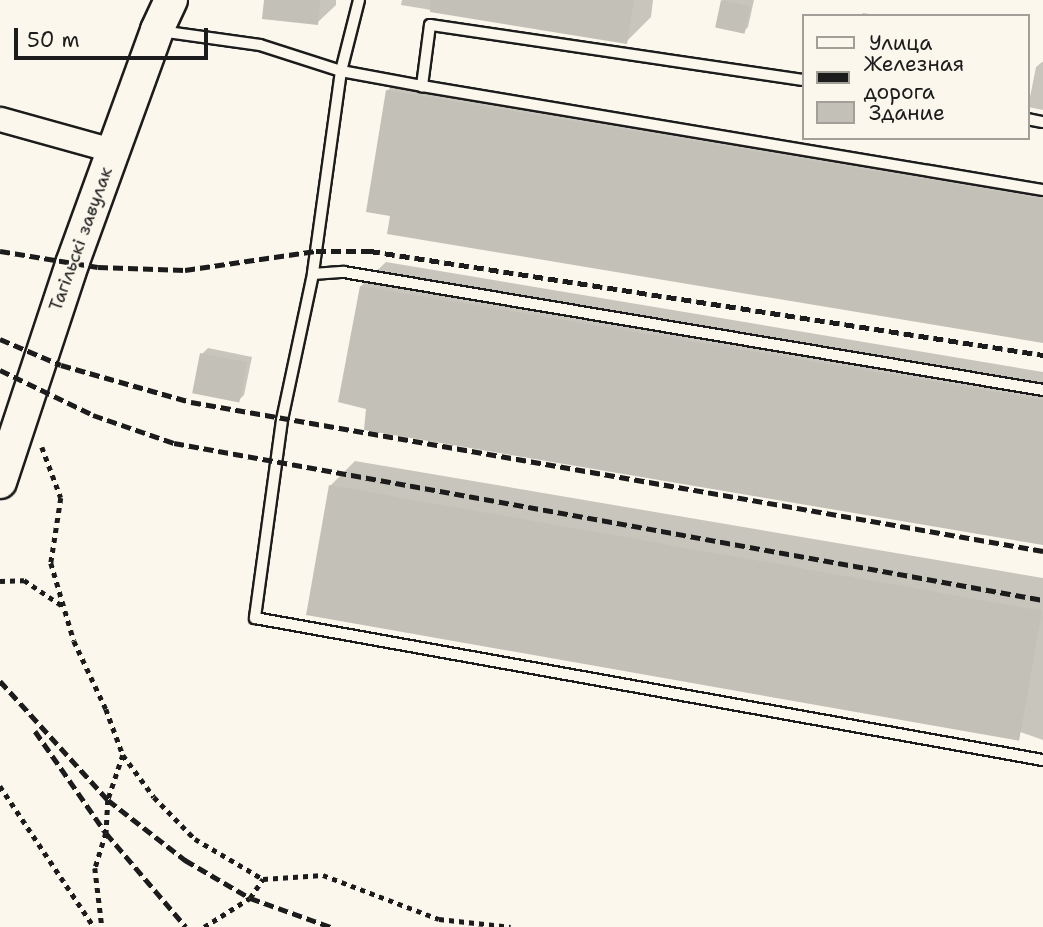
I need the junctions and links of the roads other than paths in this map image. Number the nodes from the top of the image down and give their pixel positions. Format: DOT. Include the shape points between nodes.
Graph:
graph roads {
  1 [pos="171,0"];
  2 [pos="359,0"];
  3 [pos="157,30"];
  4 [pos="341,71"];
  5 [pos="802,80"];
  6 [pos="422,86"];
  7 [pos="0,119"];
  8 [pos="112,150"];
  9 [pos="1043,190"];
  10 [pos="313,274"];
  11 [pos="1043,390"];
  12 [pos="0,482"];
  13 [pos="1043,760"];
  1 -- 3 [label="main road, Тагільскі завулак"];
  2 -- 4 [label="lane"];
  3 -- 4 [label="lane" via="260,45"];
  3 -- 8 [label="main road, Тагільскі завулак"];
  4 -- 6 [label="lane"];
  4 -- 10 [label="lane"];
  5 -- 6 [label="lane" via="430,25"];
  6 -- 9 [label="lane"];
  7 -- 8 [label="street"];
  8 -- 12 [label="main road, Тагільскі завулак"];
  10 -- 11 [label="lane" via="344,272"];
  10 -- 13 [label="lane" via="282,420 255,618"];
}
